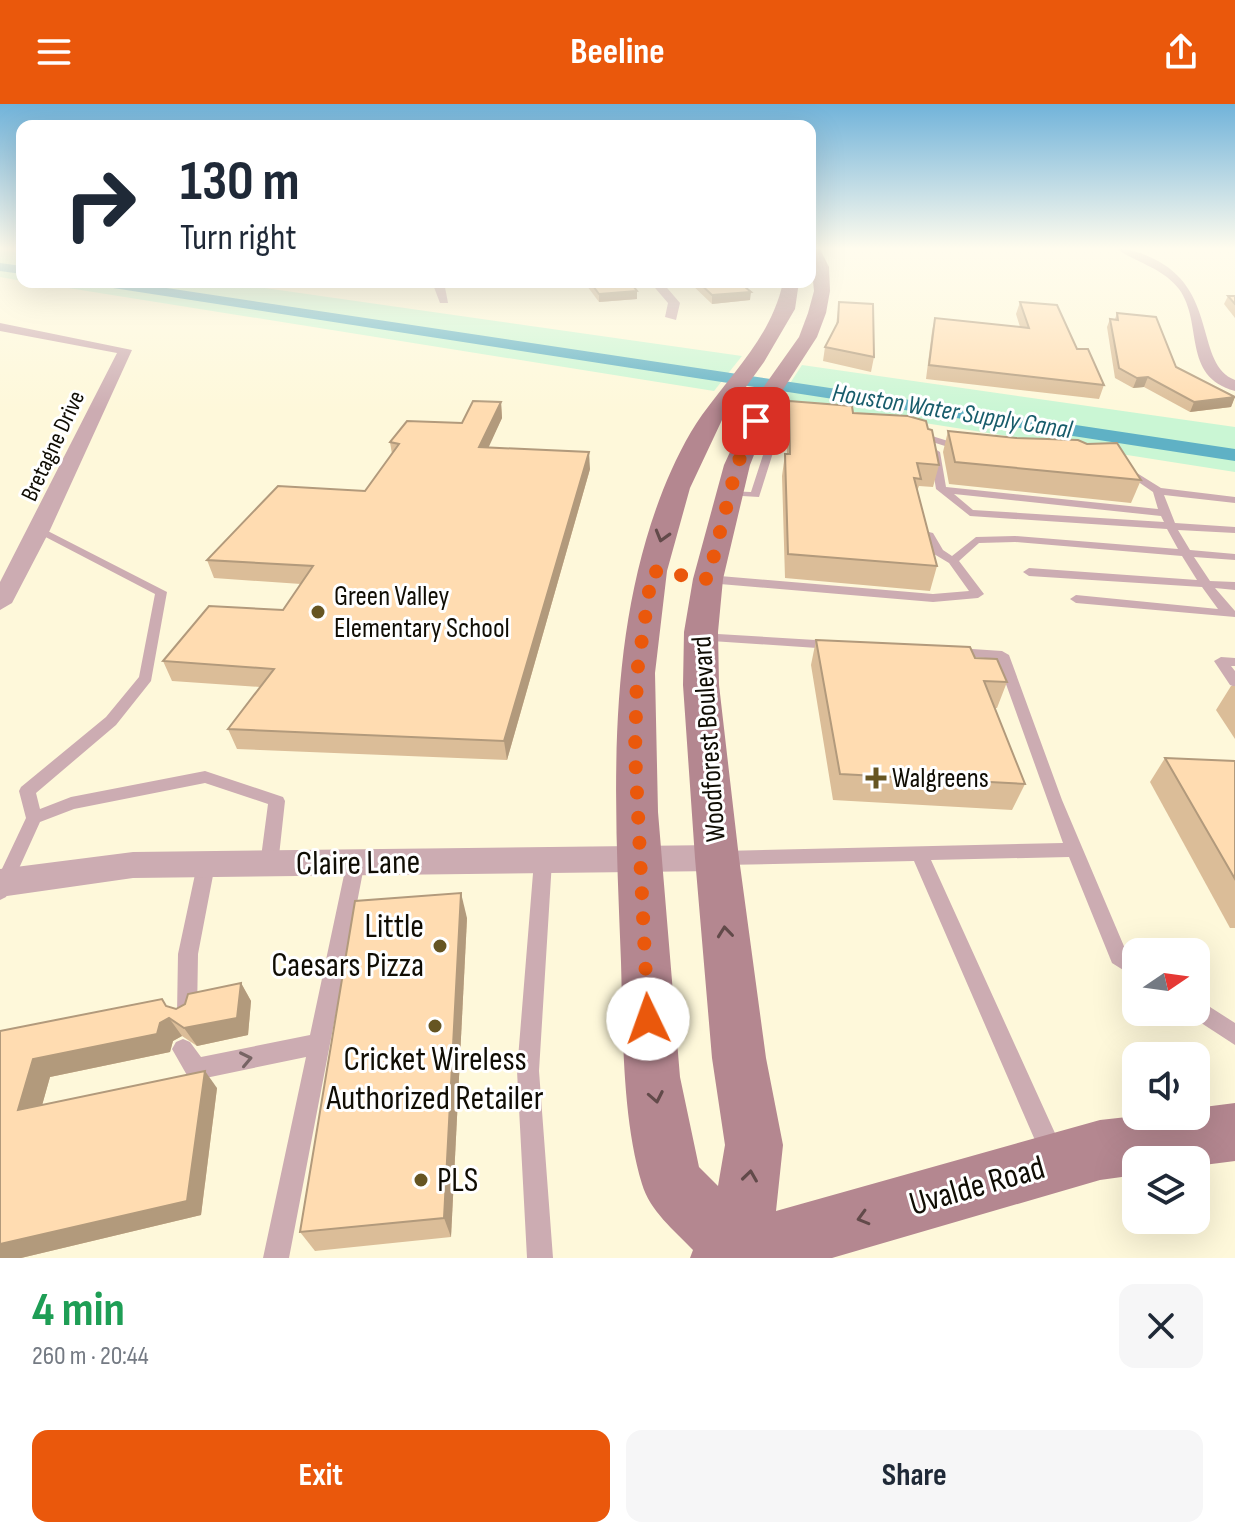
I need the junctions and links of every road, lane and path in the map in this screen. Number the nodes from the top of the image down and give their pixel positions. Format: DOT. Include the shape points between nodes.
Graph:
graph roads {
  1 [pos="674,303"];
  2 [pos="787,303"];
  3 [pos="819,303"];
  4 [pos="1192,303"];
  5 [pos="671,317"];
  6 [pos="0,327"];
  7 [pos="1235,386"];
  8 [pos="818,418"];
  9 [pos="908,431"];
  10 [pos="932,439"];
  11 [pos="966,448"];
  12 [pos="1120,465"];
  13 [pos="941,489"];
  14 [pos="1158,491"];
  15 [pos="729,493"];
  16 [pos="1235,500"];
  17 [pos="1162,513"];
  18 [pos="1172,526"];
  19 [pos="40,530"];
  20 [pos="1235,530"];
  21 [pos="929,535"];
  22 [pos="1189,554"];
  23 [pos="1235,557"];
  24 [pos="953,561"];
  25 [pos="652,571"];
  26 [pos="1029,572"];
  27 [pos="708,579"];
  28 [pos="1202,584"];
  29 [pos="1235,586"];
  30 [pos="1076,599"];
  31 [pos="0,603"];
  32 [pos="1231,614"];
  33 [pos="701,637"];
  34 [pos="843,645"];
  35 [pos="939,651"];
  36 [pos="1235,662"];
  37 [pos="1235,682"];
  38 [pos="34,818"];
  39 [pos="1075,850"];
  40 [pos="919,853"];
  41 [pos="717,858"];
  42 [pos="639,860"];
  43 [pos="356,861"];
  44 [pos="543,861"];
  45 [pos="206,865"];
  46 [pos="269,865"];
  47 [pos="1,885"];
  48 [pos="1122,959"];
  49 [pos="187,1014"];
  50 [pos="1210,1018"];
  51 [pos="1235,1035"];
  52 [pos="319,1044"];
  53 [pos="183,1049"];
  54 [pos="1235,1132"];
  55 [pos="1057,1163"];
  56 [pos="733,1256"];
  57 [pos="276,1258"];
  58 [pos="540,1258"];
  1 -- 5 [label="street"];
  2 -- 25 [label="main road, one-way" via="696,445"];
  3 -- 15 [label="main road, Woodforest Boulevard" via="813,323 764,402"];
  4 -- 7 [label="street" via="1210,367"];
  6 -- 19 [label="street, Bretagne Drive" via="125,350"];
  8 -- 15 [label="lane" via="780,415 755,495"];
  9 -- 10 [label="lane"];
  10 -- 11 [label="lane"];
  10 -- 13 [label="lane"];
  12 -- 14 [label="lane"];
  13 -- 17 [label="lane"];
  13 -- 18 [label="lane" via="970,513"];
  14 -- 16 [label="lane"];
  14 -- 17 [label="lane"];
  15 -- 27 [label="main road, Woodforest Boulevard"];
  17 -- 18 [label="lane"];
  18 -- 20 [label="lane"];
  18 -- 22 [label="lane"];
  19 -- 31 [label="street, Bretagne Drive"];
  19 -- 38 [label="lane" via="161,592 146,678 111,721 27,791"];
  21 -- 24 [label="lane" via="938,552"];
  22 -- 23 [label="lane"];
  22 -- 24 [label="lane" via="976,540"];
  22 -- 28 [label="lane"];
  24 -- 27 [label="lane" via="978,594 933,598"];
  25 -- 27 [label="main road"];
  25 -- 42 [label="main road" via="637,673"];
  26 -- 28 [label="lane"];
  27 -- 33 [label="main road, Woodforest Boulevard"];
  28 -- 29 [label="lane"];
  28 -- 32 [label="lane"];
  30 -- 32 [label="lane"];
  33 -- 34 [label="lane"];
  33 -- 41 [label="main road, Woodforest Boulevard"];
  35 -- 39 [label="lane" via="1002,655"];
  36 -- 37 [label="lane" via="1221,661"];
  38 -- 46 [label="lane" via="71,803 205,777 277,801"];
  38 -- 47 [label="lane"];
  39 -- 40 [label="lane"];
  39 -- 48 [label="lane"];
  40 -- 41 [label="lane"];
  40 -- 55 [label="lane"];
  41 -- 42 [label="street, Claire Lane"];
  56 -- 41 [label="main road, Woodforest Boulevard, one-way" via="754,1145"];
  42 -- 44 [label="street, Claire Lane"];
  42 -- 56 [label="main road, one-way" via="652,1077 672,1183"];
  43 -- 44 [label="street, Claire Lane"];
  43 -- 46 [label="street, Claire Lane"];
  43 -- 52 [label="lane"];
  44 -- 58 [label="lane" via="528,1071"];
  45 -- 46 [label="street, Claire Lane"];
  45 -- 47 [label="street, Claire Lane" via="133,865"];
  45 -- 49 [label="lane" via="188,954"];
  50 -- 51 [label="lane"];
  53 -- 52 [label="lane, one-way" via="196,1069"];
  52 -- 57 [label="lane"];
  54 -- 55 [label="main road, Uvalde Road" via="1100,1150"];
  55 -- 56 [label="main road, Uvalde Road, one-way"];
}
